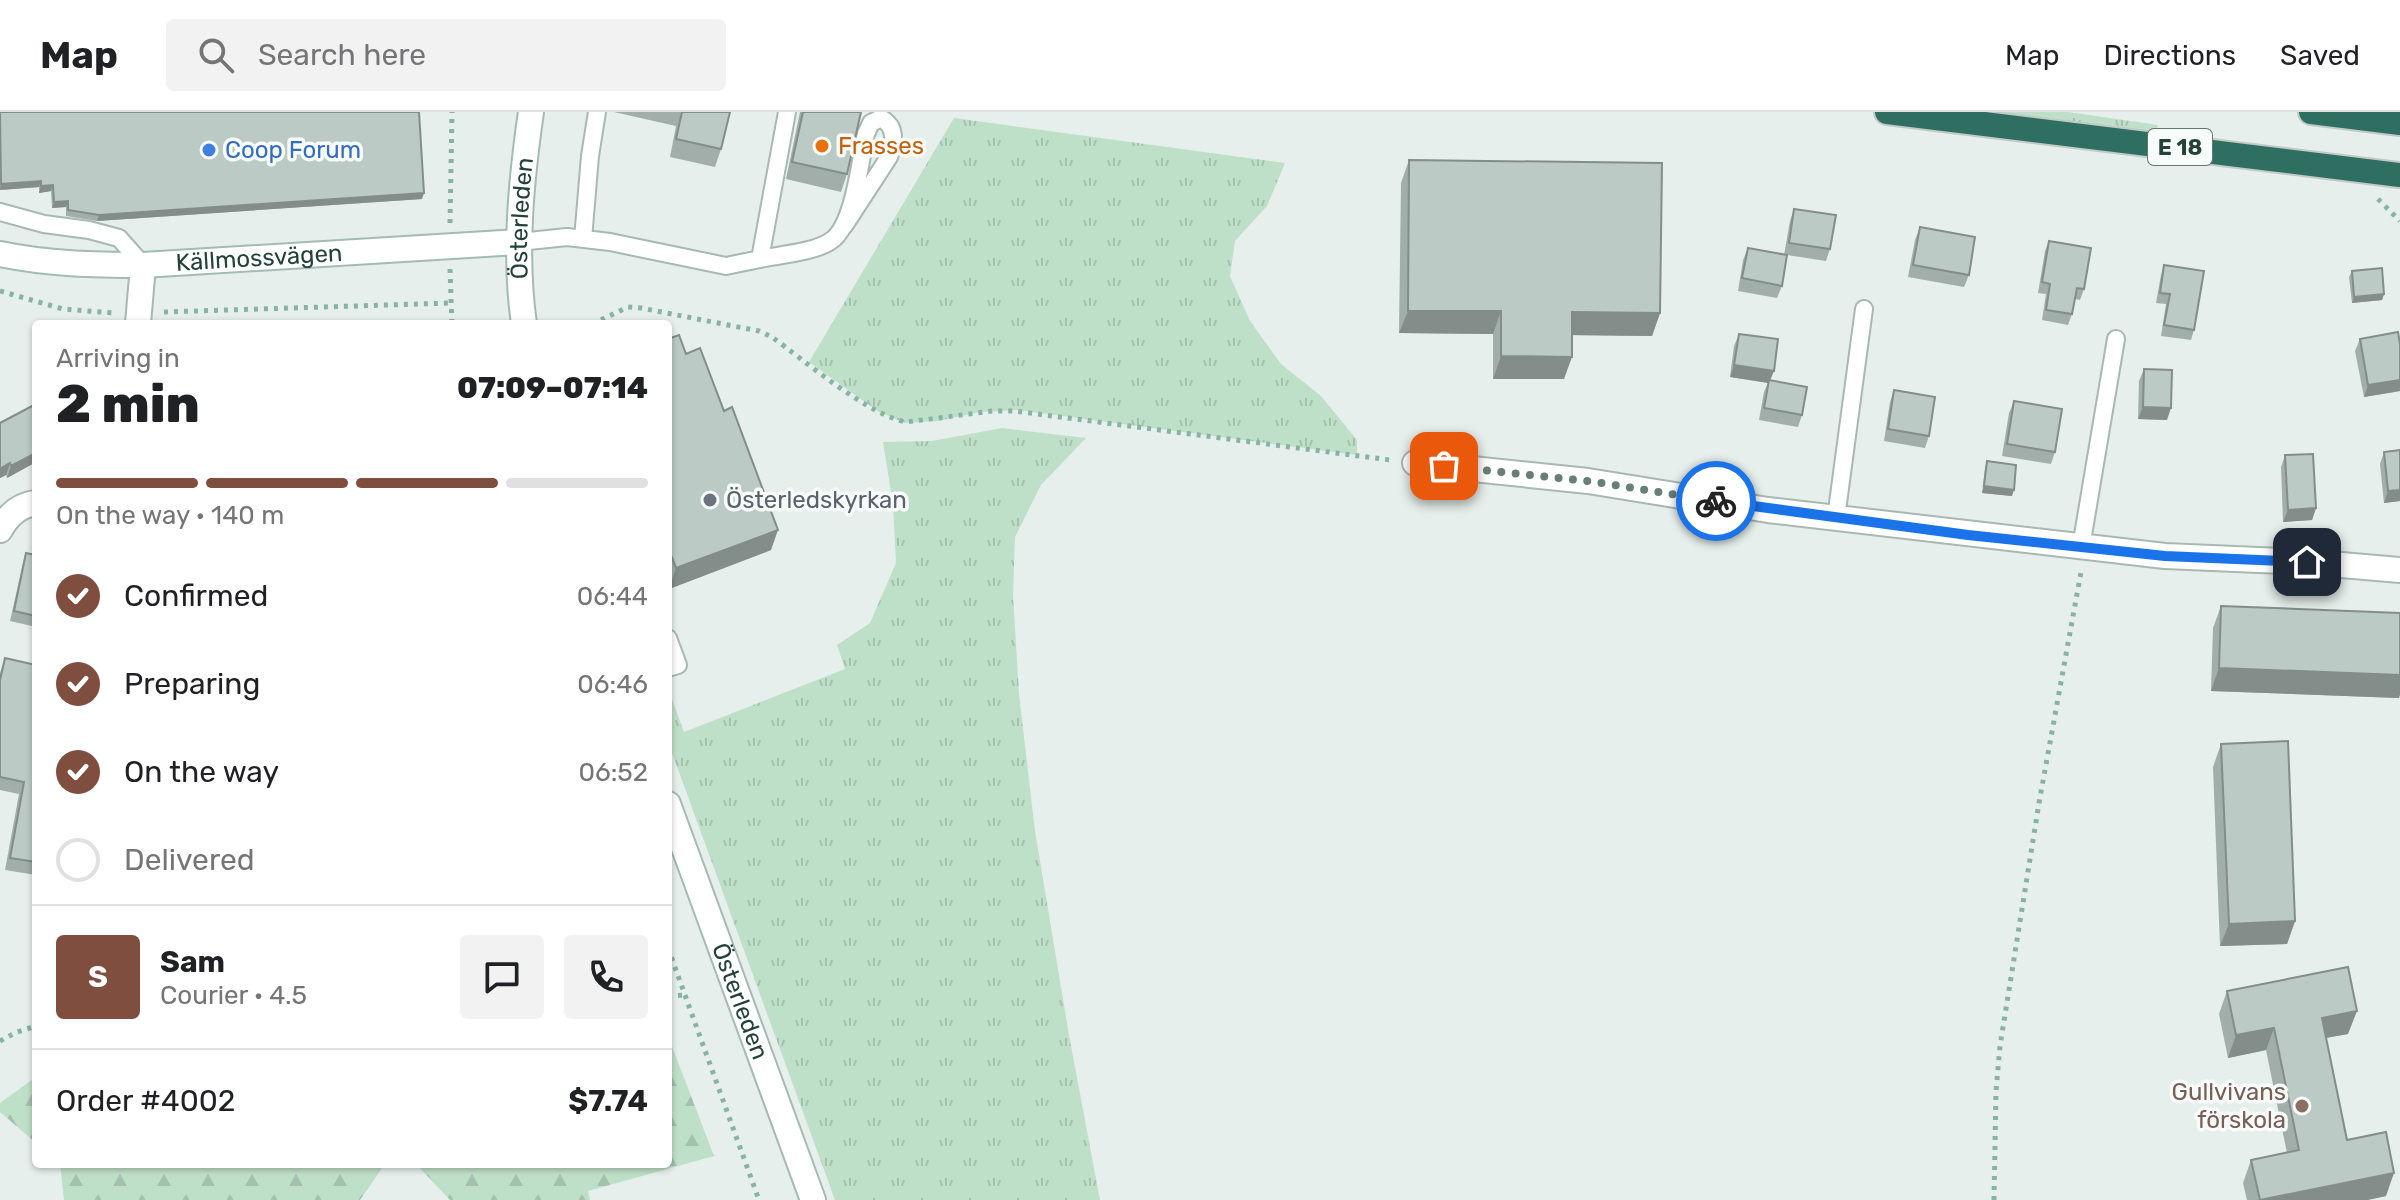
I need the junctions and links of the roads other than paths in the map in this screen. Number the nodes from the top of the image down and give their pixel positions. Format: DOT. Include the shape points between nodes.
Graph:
graph roads {
  1 [pos="531,112"];
  2 [pos="597,112"];
  3 [pos="787,112"];
  4 [pos="1887,112"];
  5 [pos="2311,112"];
  6 [pos="2400,123"];
  7 [pos="2400,175"];
  8 [pos="0,212"];
  9 [pos="844,226"];
  10 [pos="583,239"];
  11 [pos="519,242"];
  12 [pos="0,254"];
  13 [pos="760,259"];
  14 [pos="143,265"];
  15 [pos="1864,309"];
  16 [pos="138,318"];
  17 [pos="524,320"];
  18 [pos="2116,339"];
  19 [pos="1415,463"];
  20 [pos="32,503"];
  21 [pos="1836,518"];
  22 [pos="0,530"];
  23 [pos="2081,547"];
  24 [pos="2400,570"];
  25 [pos="672,649"];
  26 [pos="672,667"];
  27 [pos="672,815"];
  28 [pos="813,1200"];
  1 -- 11 [label="main road, Österleden"];
  2 -- 10 [label="lane"];
  3 -- 13 [label="lane"];
  4 -- 7 [label="highway, E 18"];
  5 -- 6 [label="highway"];
  8 -- 14 [label="lane" via="119,238"];
  9 -- 9 [label="lane" via="866,134 881,118 893,132 889,157"];
  9 -- 13 [label="lane" via="818,247"];
  10 -- 11 [label="lane"];
  10 -- 13 [label="lane" via="726,266"];
  11 -- 14 [label="main road, Källmossvägen"];
  11 -- 17 [label="main road, Österleden"];
  12 -- 14 [label="main road, Källmossvägen" via="88,265"];
  14 -- 16 [label="main road"];
  15 -- 21 [label="lane"];
  18 -- 23 [label="lane"];
  19 -- 21 [label="main road" via="1588,481"];
  20 -- 22 [label="main road" via="6,517"];
  21 -- 23 [label="main road"];
  23 -- 24 [label="main road"];
  25 -- 26 [label="lane" via="678,665"];
  27 -- 28 [label="main road, Österleden"];
}
